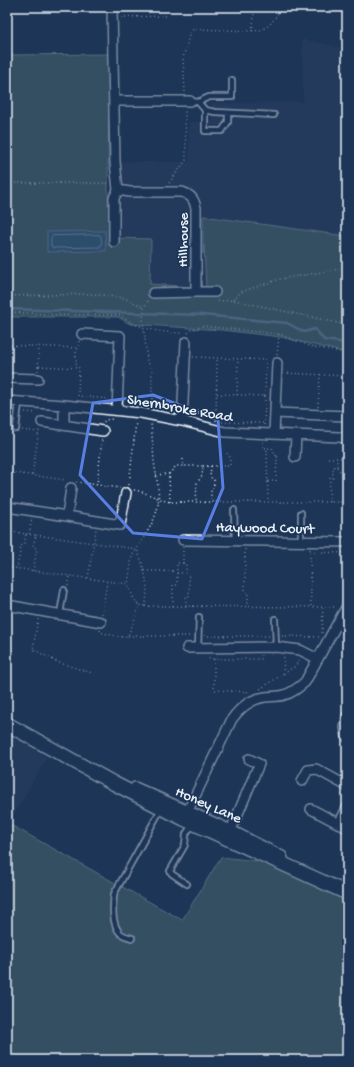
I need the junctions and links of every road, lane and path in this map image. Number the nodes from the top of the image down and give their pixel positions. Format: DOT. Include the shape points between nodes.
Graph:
graph roads {
  1 [pos="112,7"];
  2 [pos="253,7"];
  3 [pos="282,7"];
  4 [pos="167,16"];
  5 [pos="112,17"];
  6 [pos="252,31"];
  7 [pos="232,80"];
  8 [pos="115,101"];
  9 [pos="191,101"];
  10 [pos="205,110"];
  11 [pos="228,113"];
  12 [pos="274,115"];
  13 [pos="7,183"];
  14 [pos="117,186"];
  15 [pos="166,192"];
  16 [pos="114,242"];
  17 [pos="347,268"];
  18 [pos="196,292"];
  19 [pos="7,296"];
  20 [pos="151,296"];
  21 [pos="213,297"];
  22 [pos="234,300"];
  23 [pos="144,307"];
  24 [pos="7,312"];
  25 [pos="347,325"];
  26 [pos="144,328"];
  27 [pos="82,334"];
  28 [pos="279,334"];
  29 [pos="187,338"];
  30 [pos="7,345"];
  31 [pos="40,346"];
  32 [pos="78,348"];
  33 [pos="347,353"];
  34 [pos="185,357"];
  35 [pos="217,358"];
  36 [pos="238,359"];
  37 [pos="266,360"];
  38 [pos="277,361"];
  39 [pos="39,366"];
  40 [pos="79,368"];
  41 [pos="276,373"];
  42 [pos="320,374"];
  43 [pos="347,376"];
  44 [pos="7,378"];
  45 [pos="38,380"];
  46 [pos="217,394"];
  47 [pos="237,395"];
  48 [pos="264,396"];
  49 [pos="117,399"];
  50 [pos="19,402"];
  51 [pos="37,403"];
  52 [pos="64,405"];
  53 [pos="8,406"];
  54 [pos="117,410"];
  55 [pos="36,413"];
  56 [pos="275,413"];
  57 [pos="318,414"];
  58 [pos="347,416"];
  59 [pos="151,419"];
  60 [pos="7,420"];
  61 [pos="182,421"];
  62 [pos="136,422"];
  63 [pos="264,423"];
  64 [pos="40,424"];
  65 [pos="64,425"];
  66 [pos="16,429"];
  67 [pos="103,431"];
  68 [pos="38,432"];
  69 [pos="263,433"];
  70 [pos="274,434"];
  71 [pos="296,435"];
  72 [pos="347,439"];
  73 [pos="267,448"];
  74 [pos="226,452"];
  75 [pos="183,455"];
  76 [pos="277,457"];
  77 [pos="280,457"];
  78 [pos="295,457"];
  79 [pos="328,458"];
  80 [pos="337,458"];
  81 [pos="347,458"];
  82 [pos="183,466"];
  83 [pos="203,466"];
  84 [pos="211,466"];
  85 [pos="337,467"];
  86 [pos="7,472"];
  87 [pos="168,474"];
  88 [pos="32,475"];
  89 [pos="156,475"];
  90 [pos="268,481"];
  91 [pos="97,485"];
  92 [pos="71,488"];
  93 [pos="126,491"];
  94 [pos="158,500"];
  95 [pos="170,502"];
  96 [pos="196,502"];
  97 [pos="211,502"];
  98 [pos="268,502"];
  99 [pos="329,502"];
  100 [pos="347,502"];
  101 [pos="7,507"];
  102 [pos="234,510"];
  103 [pos="33,511"];
  104 [pos="301,513"];
  105 [pos="67,516"];
  106 [pos="97,521"];
  107 [pos="7,531"];
  108 [pos="26,534"];
  109 [pos="29,534"];
  110 [pos="36,535"];
  111 [pos="183,540"];
  112 [pos="235,541"];
  113 [pos="245,541"];
  114 [pos="306,541"];
  115 [pos="347,542"];
  116 [pos="94,543"];
  117 [pos="137,549"];
  118 [pos="310,552"];
  119 [pos="347,553"];
  120 [pos="183,563"];
  121 [pos="7,567"];
  122 [pos="17,569"];
  123 [pos="33,571"];
  124 [pos="144,571"];
  125 [pos="177,572"];
  126 [pos="186,573"];
  127 [pos="70,576"];
  128 [pos="88,579"];
  129 [pos="108,581"];
  130 [pos="128,584"];
  131 [pos="64,590"];
  132 [pos="7,605"];
  133 [pos="140,605"];
  134 [pos="145,606"];
  135 [pos="173,606"];
  136 [pos="186,606"];
  137 [pos="347,606"];
  138 [pos="248,607"];
  139 [pos="311,607"];
  140 [pos="322,607"];
  141 [pos="39,611"];
  142 [pos="60,614"];
  143 [pos="199,617"];
  144 [pos="276,619"];
  145 [pos="101,622"];
  146 [pos="128,636"];
  147 [pos="198,636"];
  148 [pos="276,636"];
  149 [pos="261,647"];
  150 [pos="187,648"];
  151 [pos="202,648"];
  152 [pos="280,648"];
  153 [pos="306,653"];
  154 [pos="214,659"];
  155 [pos="318,659"];
  156 [pos="92,673"];
  157 [pos="283,674"];
  158 [pos="259,690"];
  159 [pos="257,699"];
  160 [pos="347,716"];
  161 [pos="7,724"];
  162 [pos="347,737"];
  163 [pos="249,759"];
  164 [pos="302,781"];
  165 [pos="115,784"];
  166 [pos="347,786"];
  167 [pos="162,808"];
  168 [pos="347,808"];
  169 [pos="311,809"];
  170 [pos="188,818"];
  171 [pos="343,826"];
  172 [pos="231,830"];
  173 [pos="284,864"];
  174 [pos="188,884"];
  175 [pos="347,893"];
  176 [pos="132,938"];
  1 -- 5 [label="street"];
  2 -- 6 [label="path"];
  3 -- 6 [label="path" via="273,22 259,31"];
  4 -- 5 [label="path"];
  5 -- 8 [label="street"];
  6 -- 9 [label="path" via="194,29 190,32 183,58"];
  7 -- 9 [label="lane" via="232,97 209,97"];
  8 -- 9 [label="street"];
  8 -- 14 [label="street"];
  9 -- 10 [label="lane"];
  9 -- 15 [label="path" via="186,160 166,187"];
  10 -- 11 [label="lane"];
  10 -- 11 [label="lane" via="205,131 222,131 228,122"];
  11 -- 12 [label="lane"];
  13 -- 14 [label="path"];
  14 -- 15 [label="street, Hillhouse" via="130,192"];
  14 -- 16 [label="street" via="114,198"];
  15 -- 18 [label="street, Hillhouse" via="190,194 194,200"];
  17 -- 22 [label="path" via="280,279 241,292"];
  18 -- 20 [label="street"];
  18 -- 21 [label="street"];
  19 -- 23 [label="path" via="92,294 124,298"];
  20 -- 23 [label="path"];
  21 -- 22 [label="path"];
  22 -- 25 [label="path"];
  23 -- 26 [label="path"];
  24 -- 26 [label="path" via="120,315"];
  26 -- 29 [label="path"];
  26 -- 59 [label="path" via="147,360 152,371"];
  27 -- 32 [label="path"];
  27 -- 49 [label="street" via="120,336"];
  28 -- 29 [label="path" via="203,326 190,330"];
  28 -- 33 [label="path" via="312,347"];
  28 -- 38 [label="path"];
  29 -- 34 [label="street"];
  30 -- 31 [label="path"];
  31 -- 32 [label="path"];
  31 -- 39 [label="path"];
  32 -- 40 [label="path" via="76,364"];
  34 -- 35 [label="path"];
  34 -- 61 [label="street"];
  35 -- 36 [label="path"];
  35 -- 46 [label="path"];
  36 -- 37 [label="path"];
  36 -- 47 [label="path"];
  37 -- 38 [label="path"];
  37 -- 48 [label="path"];
  38 -- 41 [label="street"];
  39 -- 40 [label="path"];
  39 -- 45 [label="path"];
  40 -- 49 [label="path" via="78,396"];
  41 -- 42 [label="path"];
  41 -- 56 [label="street"];
  42 -- 43 [label="path"];
  42 -- 57 [label="path"];
  44 -- 45 [label="street"];
  46 -- 47 [label="path"];
  46 -- 63 [label="path" via="216,422"];
  47 -- 48 [label="path"];
  48 -- 63 [label="path"];
  49 -- 54 [label="street"];
  50 -- 51 [label="street, Shernbroke Road"];
  50 -- 53 [label="street, Shernbroke Road"];
  50 -- 66 [label="lane"];
  51 -- 52 [label="street, Shernbroke Road"];
  51 -- 55 [label="path"];
  52 -- 54 [label="street, Shernbroke Road"];
  52 -- 65 [label="street"];
  53 -- 60 [label="path"];
  54 -- 59 [label="street, Shernbroke Road"];
  54 -- 67 [label="path" via="115,419 105,420"];
  56 -- 57 [label="street"];
  56 -- 70 [label="street"];
  57 -- 58 [label="street"];
  59 -- 61 [label="street, Shernbroke Road"];
  59 -- 89 [label="path"];
  61 -- 69 [label="street, Shernbroke Road" via="225,432"];
  62 -- 94 [label="path" via="128,489 142,491"];
  63 -- 69 [label="path"];
  64 -- 65 [label="street"];
  64 -- 68 [label="path"];
  65 -- 67 [label="street"];
  66 -- 68 [label="path"];
  67 -- 91 [label="path"];
  68 -- 88 [label="path"];
  69 -- 70 [label="street, Shernbroke Road"];
  69 -- 73 [label="path" via="263,448"];
  70 -- 71 [label="street, Shernbroke Road"];
  71 -- 72 [label="street, Shernbroke Road"];
  71 -- 78 [label="street"];
  73 -- 76 [label="path" via="272,448"];
  73 -- 90 [label="path"];
  74 -- 84 [label="path" via="230,457 230,466"];
  75 -- 82 [label="path"];
  76 -- 77 [label="path"];
  76 -- 90 [label="path" via="276,481"];
  79 -- 80 [label="path"];
  80 -- 81 [label="path"];
  80 -- 85 [label="path"];
  82 -- 83 [label="path"];
  82 -- 87 [label="path" via="176,466"];
  83 -- 84 [label="path"];
  83 -- 96 [label="path" via="202,476 197,483"];
  84 -- 97 [label="path" via="210,477 214,480"];
  85 -- 99 [label="path" via="333,467 333,478 330,477"];
  85 -- 100 [label="path" via="342,478 346,478"];
  86 -- 88 [label="path"];
  87 -- 89 [label="path"];
  87 -- 95 [label="path"];
  88 -- 91 [label="path"];
  89 -- 94 [label="path"];
  90 -- 98 [label="path"];
  91 -- 93 [label="path"];
  92 -- 105 [label="street"];
  93 -- 106 [label="street" via="120,525"];
  94 -- 95 [label="path"];
  94 -- 117 [label="path" via="150,529"];
  95 -- 96 [label="path"];
  96 -- 97 [label="path"];
  97 -- 98 [label="path"];
  98 -- 99 [label="path"];
  99 -- 100 [label="path"];
  101 -- 103 [label="street"];
  102 -- 112 [label="lane"];
  103 -- 105 [label="street"];
  103 -- 109 [label="path"];
  104 -- 114 [label="lane"];
  105 -- 106 [label="street"];
  106 -- 116 [label="path"];
  107 -- 108 [label="path"];
  108 -- 109 [label="path"];
  108 -- 122 [label="path"];
  109 -- 110 [label="path"];
  110 -- 116 [label="path"];
  110 -- 123 [label="path" via="34,546 37,550"];
  111 -- 112 [label="street, Haywood Court"];
  111 -- 120 [label="path"];
  112 -- 113 [label="street, Haywood Court"];
  113 -- 114 [label="street, Haywood Court"];
  113 -- 138 [label="path" via="245,592 248,592"];
  114 -- 115 [label="street, Haywood Court"];
  114 -- 118 [label="path"];
  116 -- 117 [label="path"];
  116 -- 128 [label="path"];
  117 -- 124 [label="path"];
  117 -- 130 [label="path" via="132,556"];
  118 -- 119 [label="path"];
  118 -- 139 [label="path"];
  120 -- 125 [label="path" via="177,563"];
  120 -- 126 [label="path" via="186,564"];
  121 -- 122 [label="path"];
  122 -- 123 [label="path"];
  123 -- 127 [label="path"];
  124 -- 125 [label="path"];
  124 -- 134 [label="path" via="147,598"];
  125 -- 126 [label="path"];
  125 -- 135 [label="path" via="177,585 173,585"];
  126 -- 136 [label="path" via="189,577 189,596 186,596"];
  127 -- 128 [label="path"];
  127 -- 131 [label="path"];
  128 -- 129 [label="path"];
  129 -- 130 [label="path"];
  129 -- 145 [label="path"];
  130 -- 133 [label="path" via="133,597"];
  131 -- 142 [label="lane"];
  132 -- 141 [label="street"];
  133 -- 134 [label="path"];
  133 -- 146 [label="path"];
  134 -- 135 [label="path"];
  135 -- 136 [label="path"];
  136 -- 138 [label="path"];
  137 -- 140 [label="path"];
  137 -- 155 [label="street"];
  138 -- 139 [label="path"];
  139 -- 140 [label="path"];
  140 -- 148 [label="path" via="322,637"];
  141 -- 142 [label="street"];
  141 -- 156 [label="path" via="33,649 57,662"];
  142 -- 145 [label="street"];
  143 -- 147 [label="lane"];
  144 -- 148 [label="lane"];
  145 -- 146 [label="path" via="100,632 120,638"];
  146 -- 147 [label="path"];
  147 -- 148 [label="path"];
  147 -- 151 [label="lane"];
  148 -- 152 [label="lane"];
  149 -- 151 [label="street"];
  149 -- 152 [label="street"];
  149 -- 154 [label="path" via="260,659"];
  150 -- 151 [label="street"];
  151 -- 154 [label="path" via="206,658"];
  152 -- 153 [label="street"];
  152 -- 157 [label="path"];
  153 -- 155 [label="street"];
  153 -- 157 [label="path" via="294,667"];
  154 -- 159 [label="path" via="214,690 252,692"];
  155 -- 159 [label="street" via="305,682 296,690"];
  157 -- 158 [label="path"];
  159 -- 170 [label="street" via="250,701 232,719"];
  160 -- 162 [label="street"];
  161 -- 165 [label="street, Honey Lane"];
  163 -- 172 [label="street" via="259,764"];
  164 -- 166 [label="street" via="308,770 316,769"];
  165 -- 167 [label="street, Honey Lane"];
  165 -- 170 [label="street, Honey Lane" via="122,782"];
  167 -- 170 [label="street, Honey Lane"];
  167 -- 176 [label="lane" via="114,894 115,923 120,933"];
  168 -- 171 [label="street"];
  169 -- 171 [label="street"];
  170 -- 172 [label="street, Honey Lane"];
  170 -- 173 [label="street, Honey Lane"];
  170 -- 174 [label="lane" via="185,845 170,871"];
  172 -- 173 [label="street, Honey Lane" via="282,856"];
  173 -- 175 [label="street, Honey Lane"];
}
